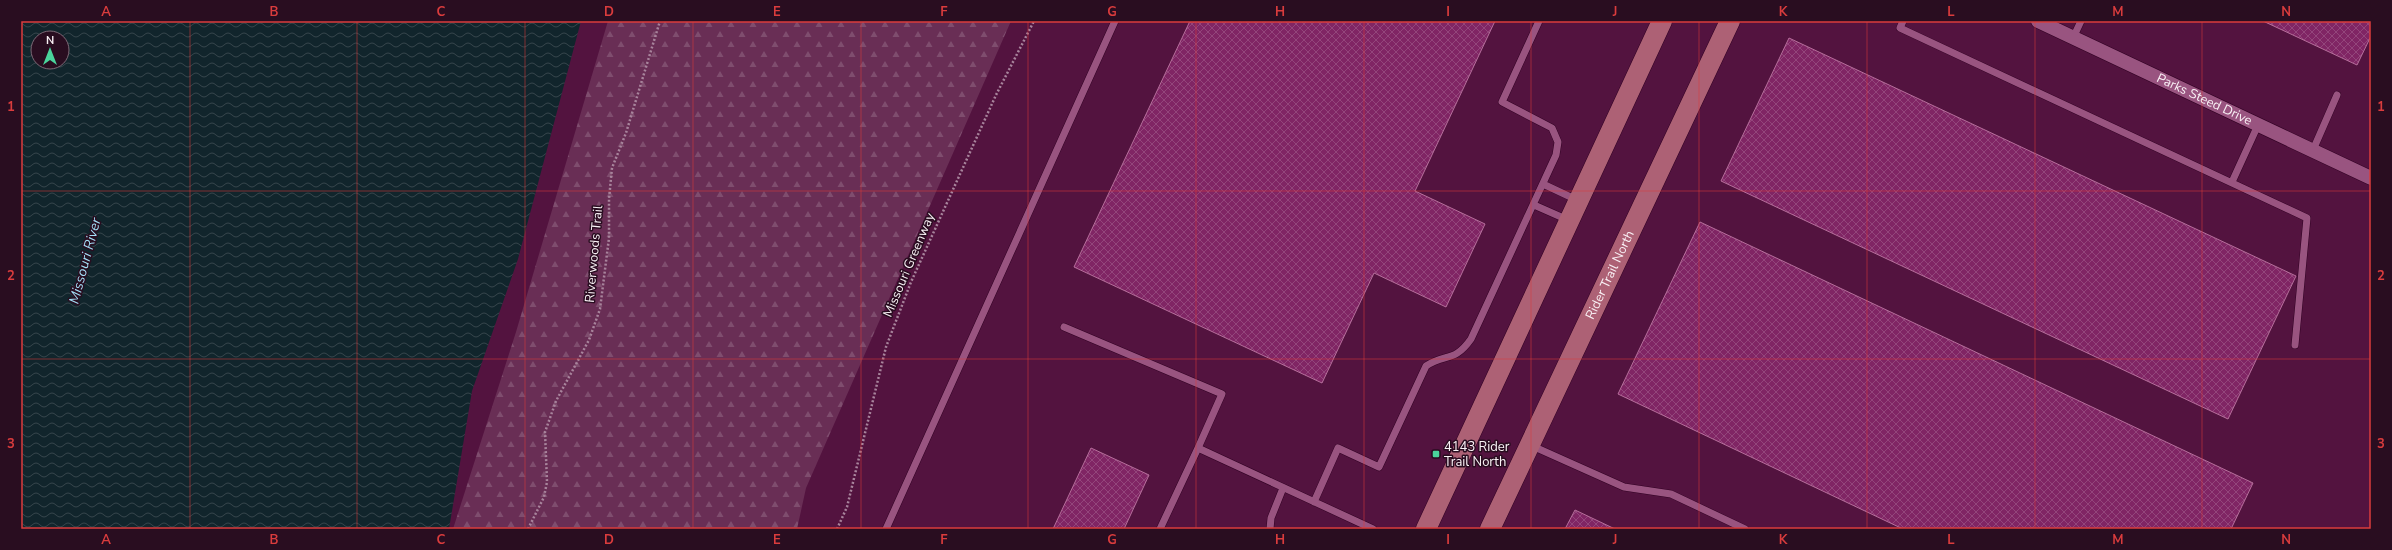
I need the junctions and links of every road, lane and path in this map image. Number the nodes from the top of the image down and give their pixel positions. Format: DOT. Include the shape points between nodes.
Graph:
graph roads {
  1 [pos="660,21"];
  2 [pos="1034,21"];
  3 [pos="1115,21"];
  4 [pos="1539,21"];
  5 [pos="1662,21"];
  6 [pos="1730,21"];
  7 [pos="1903,21"];
  8 [pos="2038,21"];
  9 [pos="2081,21"];
  10 [pos="2073,38"];
  11 [pos="2337,95"];
  12 [pos="2258,124"];
  13 [pos="2313,150"];
  14 [pos="2371,178"];
  15 [pos="2232,182"];
  16 [pos="1543,184"];
  17 [pos="1577,200"];
  18 [pos="1534,205"];
  19 [pos="1568,220"];
  20 [pos="1064,327"];
  21 [pos="2295,345"];
  22 [pos="1530,445"];
  23 [pos="1198,448"];
  24 [pos="1283,488"];
  25 [pos="1314,502"];
  26 [pos="528,529"];
  27 [pos="837,529"];
  28 [pos="886,529"];
  29 [pos="1160,529"];
  30 [pos="1270,529"];
  31 [pos="1373,529"];
  32 [pos="1426,529"];
  33 [pos="1490,529"];
  34 [pos="1745,529"];
  1 -- 26 [label="path, Riverwoods Trail" via="626,133 612,168 600,309 589,340 556,401 545,432 547,482 544,497"];
  2 -- 27 [label="path, Missouri Greenway" via="996,95 908,289 886,347 847,507"];
  3 -- 28 [label="lane"];
  4 -- 16 [label="lane" via="1502,102 1552,128 1558,142 1556,155"];
  5 -- 17 [label="street"];
  6 -- 22 [label="street, Rider Trail North"];
  7 -- 15 [label="lane" via="1900,28"];
  8 -- 10 [label="street, Parks Steed Drive"];
  9 -- 10 [label="lane"];
  10 -- 12 [label="street, Parks Steed Drive"];
  11 -- 13 [label="lane"];
  12 -- 13 [label="street, Parks Steed Drive"];
  12 -- 15 [label="lane"];
  13 -- 14 [label="street, Parks Steed Drive"];
  15 -- 21 [label="lane" via="2307,218"];
  16 -- 17 [label="lane"];
  16 -- 18 [label="lane"];
  17 -- 19 [label="street"];
  18 -- 19 [label="lane"];
  18 -- 25 [label="lane" via="1471,339 1458,355 1434,361 1426,366 1380,467 1338,448"];
  19 -- 32 [label="street"];
  20 -- 23 [label="lane" via="1222,394"];
  22 -- 33 [label="street, Rider Trail North"];
  22 -- 34 [label="lane" via="1624,486 1671,494"];
  23 -- 24 [label="lane"];
  23 -- 29 [label="lane"];
  24 -- 25 [label="lane"];
  24 -- 30 [label="lane" via="1271,518"];
  25 -- 31 [label="lane"];
}
